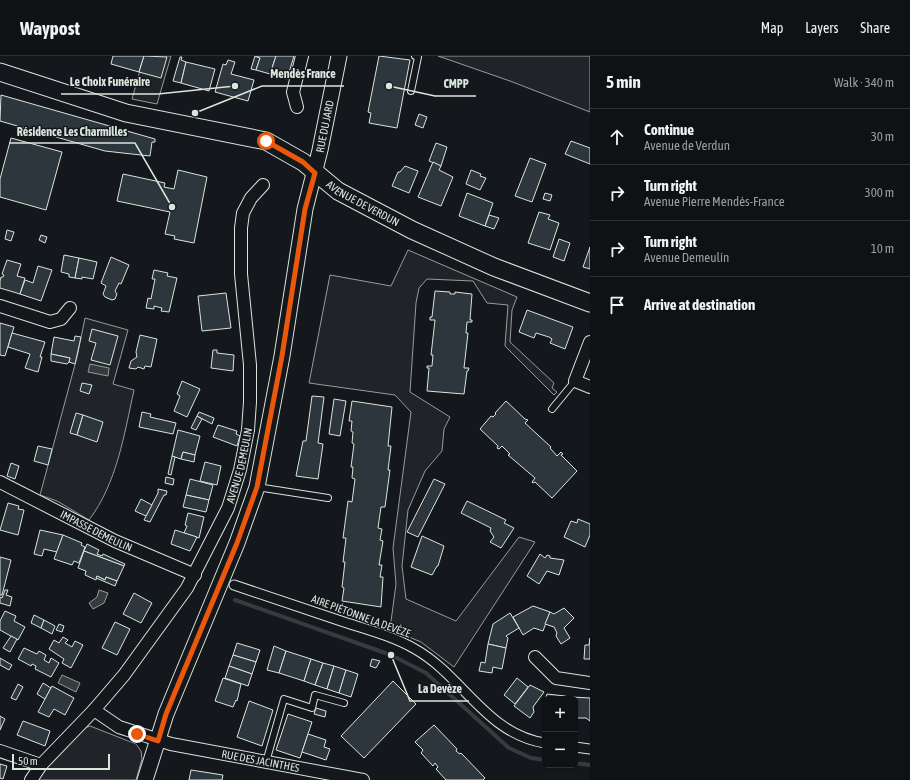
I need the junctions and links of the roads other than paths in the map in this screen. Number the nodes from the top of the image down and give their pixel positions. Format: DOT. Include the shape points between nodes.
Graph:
graph roads {
  1 [pos="302,56"];
  2 [pos="339,56"];
  3 [pos="415,56"];
  4 [pos="0,72"];
  5 [pos="411,90"];
  6 [pos="296,107"];
  7 [pos="315,173"];
  8 [pos="263,185"];
  9 [pos="590,303"];
  10 [pos="0,306"];
  11 [pos="70,308"];
  12 [pos="590,342"];
  13 [pos="575,381"];
  14 [pos="590,387"];
  15 [pos="552,409"];
  16 [pos="0,482"];
  17 [pos="257,487"];
  18 [pos="328,498"];
  19 [pos="195,575"];
  20 [pos="234,585"];
  21 [pos="535,657"];
  22 [pos="590,683"];
  23 [pos="344,703"];
  24 [pos="94,710"];
  25 [pos="158,741"];
  26 [pos="542,742"];
  27 [pos="578,747"];
  28 [pos="590,749"];
  29 [pos="0,751"];
  30 [pos="266,762"];
  31 [pos="41,765"];
  32 [pos="31,780"];
  33 [pos="145,780"];
  34 [pos="363,780"];
  1 -- 6 [label="street" via="293,92"];
  2 -- 7 [label="street, RUE DU JARD"];
  3 -- 5 [label="lane" via="418,56"];
  4 -- 7 [label="main road, AVENUE DE VERDUN" via="126,113 266,141 303,162"];
  7 -- 9 [label="main road, AVENUE DE VERDUN" via="338,191 412,230 494,267"];
  7 -- 17 [label="street, RUE DU JARD" via="305,209 282,356"];
  8 -- 19 [label="street, AVENUE DEMEULIN" via="251,198 241,228 241,274 250,365 248,430 240,470 228,508"];
  10 -- 11 [label="street" via="50,322 62,319"];
  12 -- 13 [label="street"];
  13 -- 14 [label="street"];
  13 -- 15 [label="lane"];
  16 -- 19 [label="street, IMPASSE DEMEULIN" via="115,540"];
  17 -- 18 [label="lane"];
  17 -- 25 [label="street, RUE DU JARD" via="237,543 166,714"];
  19 -- 24 [label="street, AVENUE DEMEULIN" via="124,675"];
  20 -- 26 [label="street, AIRE PIÉTONNE LA DEVÈZE" via="365,628 414,648 434,661 496,721 514,734"];
  21 -- 22 [label="street" via="556,678"];
  23 -- 30 [label="lane" via="315,695 312,708 284,699"];
  24 -- 25 [label="street" via="119,728"];
  24 -- 31 [label="street, AVENUE DEMEULIN"];
  25 -- 30 [label="street, RUE DES JACINTHES"];
  25 -- 33 [label="street, RUE DU JARD"];
  27 -- 28 [label="street"];
  29 -- 31 [label="street"];
  30 -- 34 [label="street, RUE DES JACINTHES"];
  31 -- 32 [label="street, AVENUE DEMEULIN"];
}
